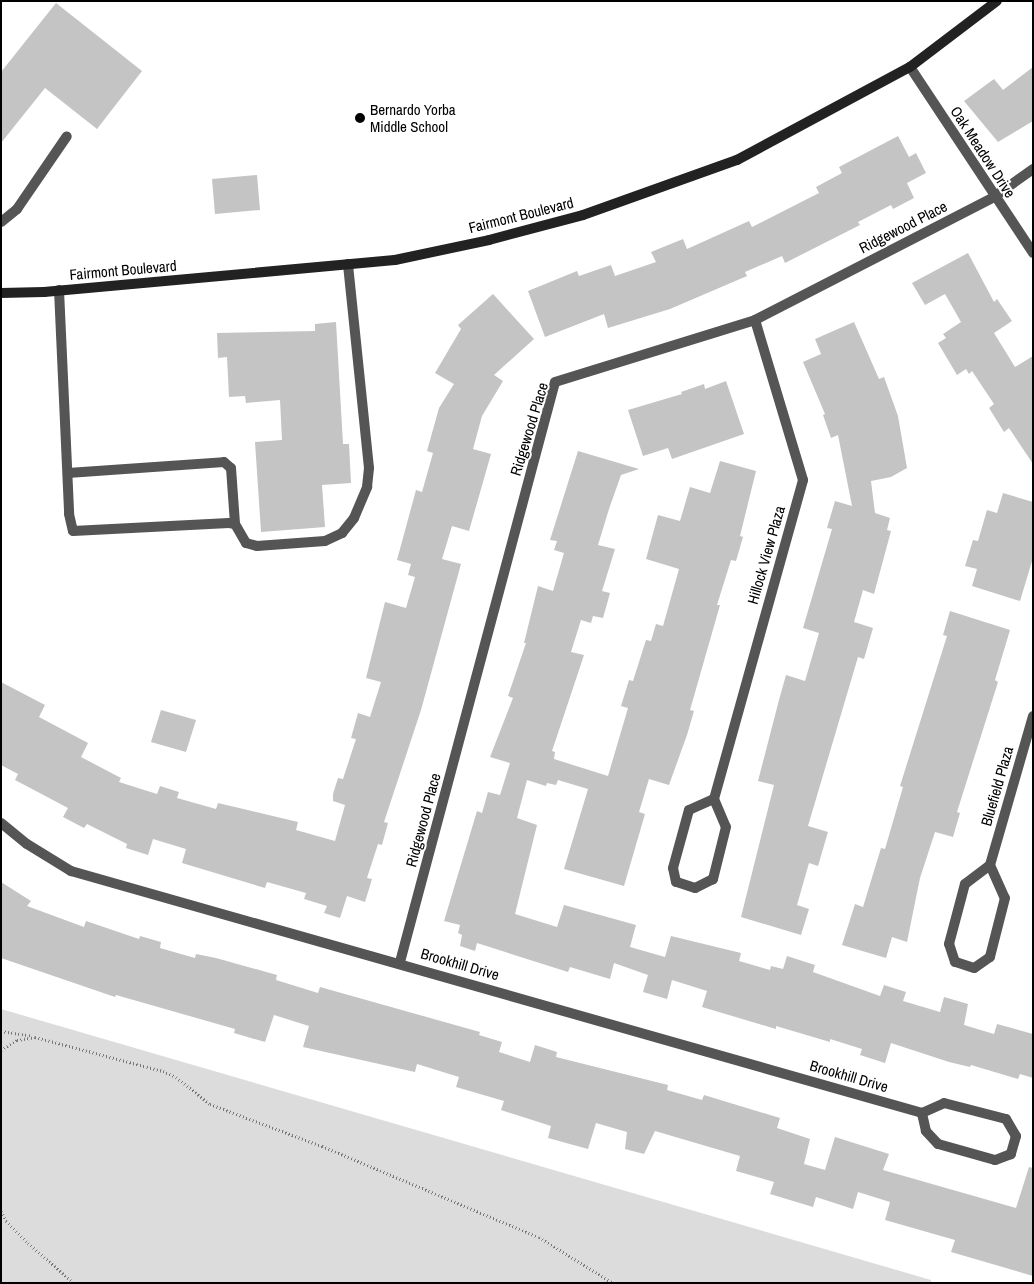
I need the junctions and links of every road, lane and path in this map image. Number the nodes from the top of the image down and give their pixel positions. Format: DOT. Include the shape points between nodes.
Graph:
graph roads {
  1 [pos="997,1"];
  2 [pos="910,67"];
  3 [pos="67,136"];
  4 [pos="1033,168"];
  5 [pos="994,197"];
  6 [pos="1,222"];
  7 [pos="1033,253"];
  8 [pos="348,264"];
  9 [pos="59,290"];
  10 [pos="1,293"];
  11 [pos="755,320"];
  12 [pos="68,473"];
  13 [pos="235,524"];
  14 [pos="1033,716"];
  15 [pos="714,799"];
  16 [pos="1,823"];
  17 [pos="990,865"];
  18 [pos="400,962"];
  19 [pos="1,1032"];
  20 [pos="35,1037"];
  21 [pos="1,1050"];
  22 [pos="922,1113"];
  23 [pos="1,1211"];
  24 [pos="74,1283"];
  25 [pos="613,1283"];
  1 -- 2 [label="main road, Fairmont Boulevard"];
  2 -- 5 [label="street, Oak Meadow Drive"];
  2 -- 8 [label="main road, Fairmont Boulevard" via="737,160 582,215 395,260"];
  3 -- 6 [label="street" via="17,209"];
  4 -- 5 [label="street, Ridgewood Place"];
  5 -- 7 [label="street, Oak Meadow Drive"];
  5 -- 11 [label="street, Ridgewood Place"];
  8 -- 9 [label="main road, Fairmont Boulevard"];
  8 -- 13 [label="street" via="369,468 361,504 342,533 325,542 257,546 246,543"];
  9 -- 10 [label="main road, Fairmont Boulevard"];
  9 -- 12 [label="street"];
  11 -- 15 [label="street, Hillock View Plaza" via="803,480"];
  11 -- 18 [label="street, Ridgewood Place" via="555,382"];
  12 -- 13 [label="street" via="69,514 74,531"];
  12 -- 13 [label="street" via="224,462 231,468"];
  14 -- 17 [label="street, Bluefield Plaza"];
  15 -- 15 [label="street" via="726,827 713,879 695,888 676,882 672,868 689,810"];
  16 -- 18 [label="street, Brookhill Drive" via="27,844 71,871"];
  17 -- 17 [label="street" via="1004,898 990,957 974,968 954,962 948,944 965,884"];
  18 -- 22 [label="street, Brookhill Drive"];
  19 -- 20 [label="path"];
  20 -- 21 [label="path" via="17,1040"];
  20 -- 25 [label="path" via="176,1077 210,1104 322,1146 539,1237"];
  22 -- 22 [label="street" via="926,1131 938,1144 995,1160 1011,1154 1016,1136 1006,1119 944,1103"];
  23 -- 24 [label="path" via="6,1221 28,1243"];
}
